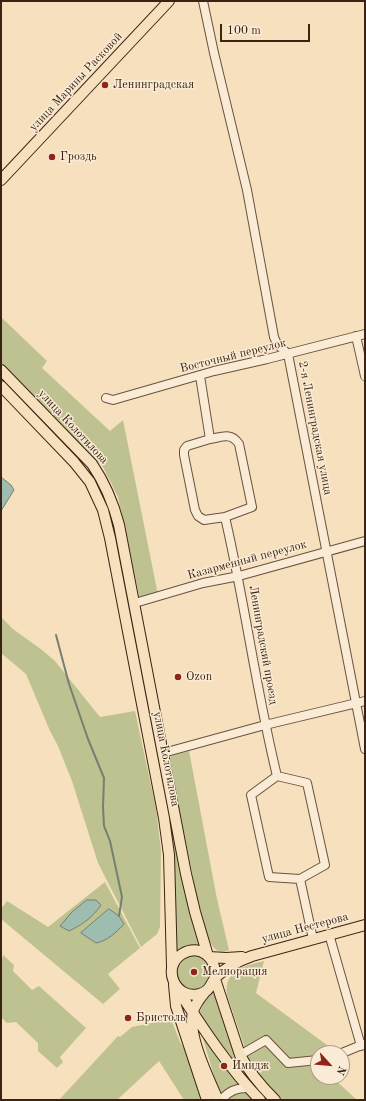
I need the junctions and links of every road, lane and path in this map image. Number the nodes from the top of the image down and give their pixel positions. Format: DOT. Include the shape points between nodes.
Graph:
graph roads {
  1 [pos="169,1"];
  2 [pos="203,1"];
  3 [pos="1,180"];
  4 [pos="365,334"];
  5 [pos="356,336"];
  6 [pos="288,354"];
  7 [pos="1,370"];
  8 [pos="200,376"];
  9 [pos="365,376"];
  10 [pos="1,386"];
  11 [pos="106,398"];
  12 [pos="210,439"];
  13 [pos="225,517"];
  14 [pos="365,541"];
  15 [pos="326,551"];
  16 [pos="126,556"];
  17 [pos="114,559"];
  18 [pos="239,576"];
  19 [pos="135,603"];
  20 [pos="365,701"];
  21 [pos="356,704"];
  22 [pos="265,725"];
  23 [pos="365,749"];
  24 [pos="164,753"];
  25 [pos="277,776"];
  26 [pos="300,879"];
  27 [pos="365,925"];
  28 [pos="329,934"];
  29 [pos="313,939"];
  30 [pos="209,956"];
  31 [pos="252,956"];
  32 [pos="172,967"];
  33 [pos="215,978"];
  34 [pos="176,985"];
  35 [pos="206,992"];
  36 [pos="193,1012"];
  37 [pos="363,1045"];
  38 [pos="350,1050"];
  39 [pos="240,1055"];
  40 [pos="310,1061"];
  41 [pos="248,1088"];
  42 [pos="207,1100"];
  43 [pos="220,1100"];
  44 [pos="260,1100"];
  45 [pos="275,1100"];
  1 -- 3 [label="main road, улица Марины Расковой"];
  2 -- 6 [label="street, 2-я Ленинградская улица" via="247,190 274,337 277,344"];
  4 -- 5 [label="street, Восточный переулок"];
  5 -- 6 [label="street, Восточный переулок"];
  5 -- 9 [label="street"];
  6 -- 8 [label="street, Восточный переулок"];
  6 -- 15 [label="street, 2-я Ленинградская улица"];
  7 -- 16 [label="main road, улица Колотилова" via="92,464 112,501"];
  8 -- 11 [label="street, Восточный переулок" via="113,400"];
  8 -- 12 [label="street"];
  10 -- 17 [label="main road, улица Колотилова" via="90,482 102,510"];
  12 -- 13 [label="street" via="187,446 184,455 198,516 204,520"];
  12 -- 13 [label="street" via="226,436 235,438 239,444 249,491 252,507"];
  13 -- 18 [label="street, Ленинградский проезд"];
  14 -- 15 [label="street, Казарменный переулок"];
  15 -- 18 [label="street, Казарменный переулок"];
  15 -- 21 [label="street, 2-я Ленинградская улица"];
  16 -- 17 [label="main road"];
  16 -- 19 [label="main road, улица Колотилова"];
  17 -- 32 [label="main road, улица Колотилова" via="164,818 169,855"];
  18 -- 19 [label="street, Казарменный переулок" via="203,583"];
  18 -- 22 [label="street, Ленинградский проезд"];
  19 -- 24 [label="main road, улица Колотилова"];
  20 -- 21 [label="street"];
  21 -- 22 [label="street"];
  21 -- 23 [label="street, 2-я Ленинградская улица"];
  22 -- 24 [label="street"];
  22 -- 25 [label="street, Ленинградский проезд"];
  24 -- 30 [label="main road, улица Колотилова" via="186,874"];
  25 -- 26 [label="street" via="307,783 322,850 325,865"];
  25 -- 26 [label="street" via="251,795 254,810 269,877"];
  26 -- 29 [label="street"];
  27 -- 28 [label="main road, улица Нестерова"];
  28 -- 29 [label="main road, улица Нестерова"];
  28 -- 37 [label="street"];
  29 -- 31 [label="main road, улица Нестерова"];
  30 -- 31 [label="main road, улица Нестерова"];
  30 -- 32 [label="main road" via="194,950 187,952 180,955"];
  30 -- 33 [label="main road, улица Колотилова" via="215,966"];
  31 -- 33 [label="main road, улица Нестерова" via="230,966"];
  32 -- 34 [label="main road, улица Колотилова" via="171,975"];
  33 -- 35 [label="main road"];
  33 -- 39 [label="main road, улица Колотилова"];
  34 -- 35 [label="main road" via="183,993 191,995"];
  34 -- 36 [label="main road, улица Колотилова"];
  34 -- 42 [label="main road" via="176,1006"];
  35 -- 36 [label="main road"];
  36 -- 41 [label="main road, улица Колотилова"];
  36 -- 43 [label="main road" via="193,1034"];
  37 -- 38 [label="street"];
  39 -- 40 [label="street" via="266,1040 288,1063"];
  39 -- 45 [label="main road, улица Колотилова" via="254,1078"];
  41 -- 43 [label="street" via="231,1091"];
  41 -- 44 [label="main road, улица Колотилова"];
}
